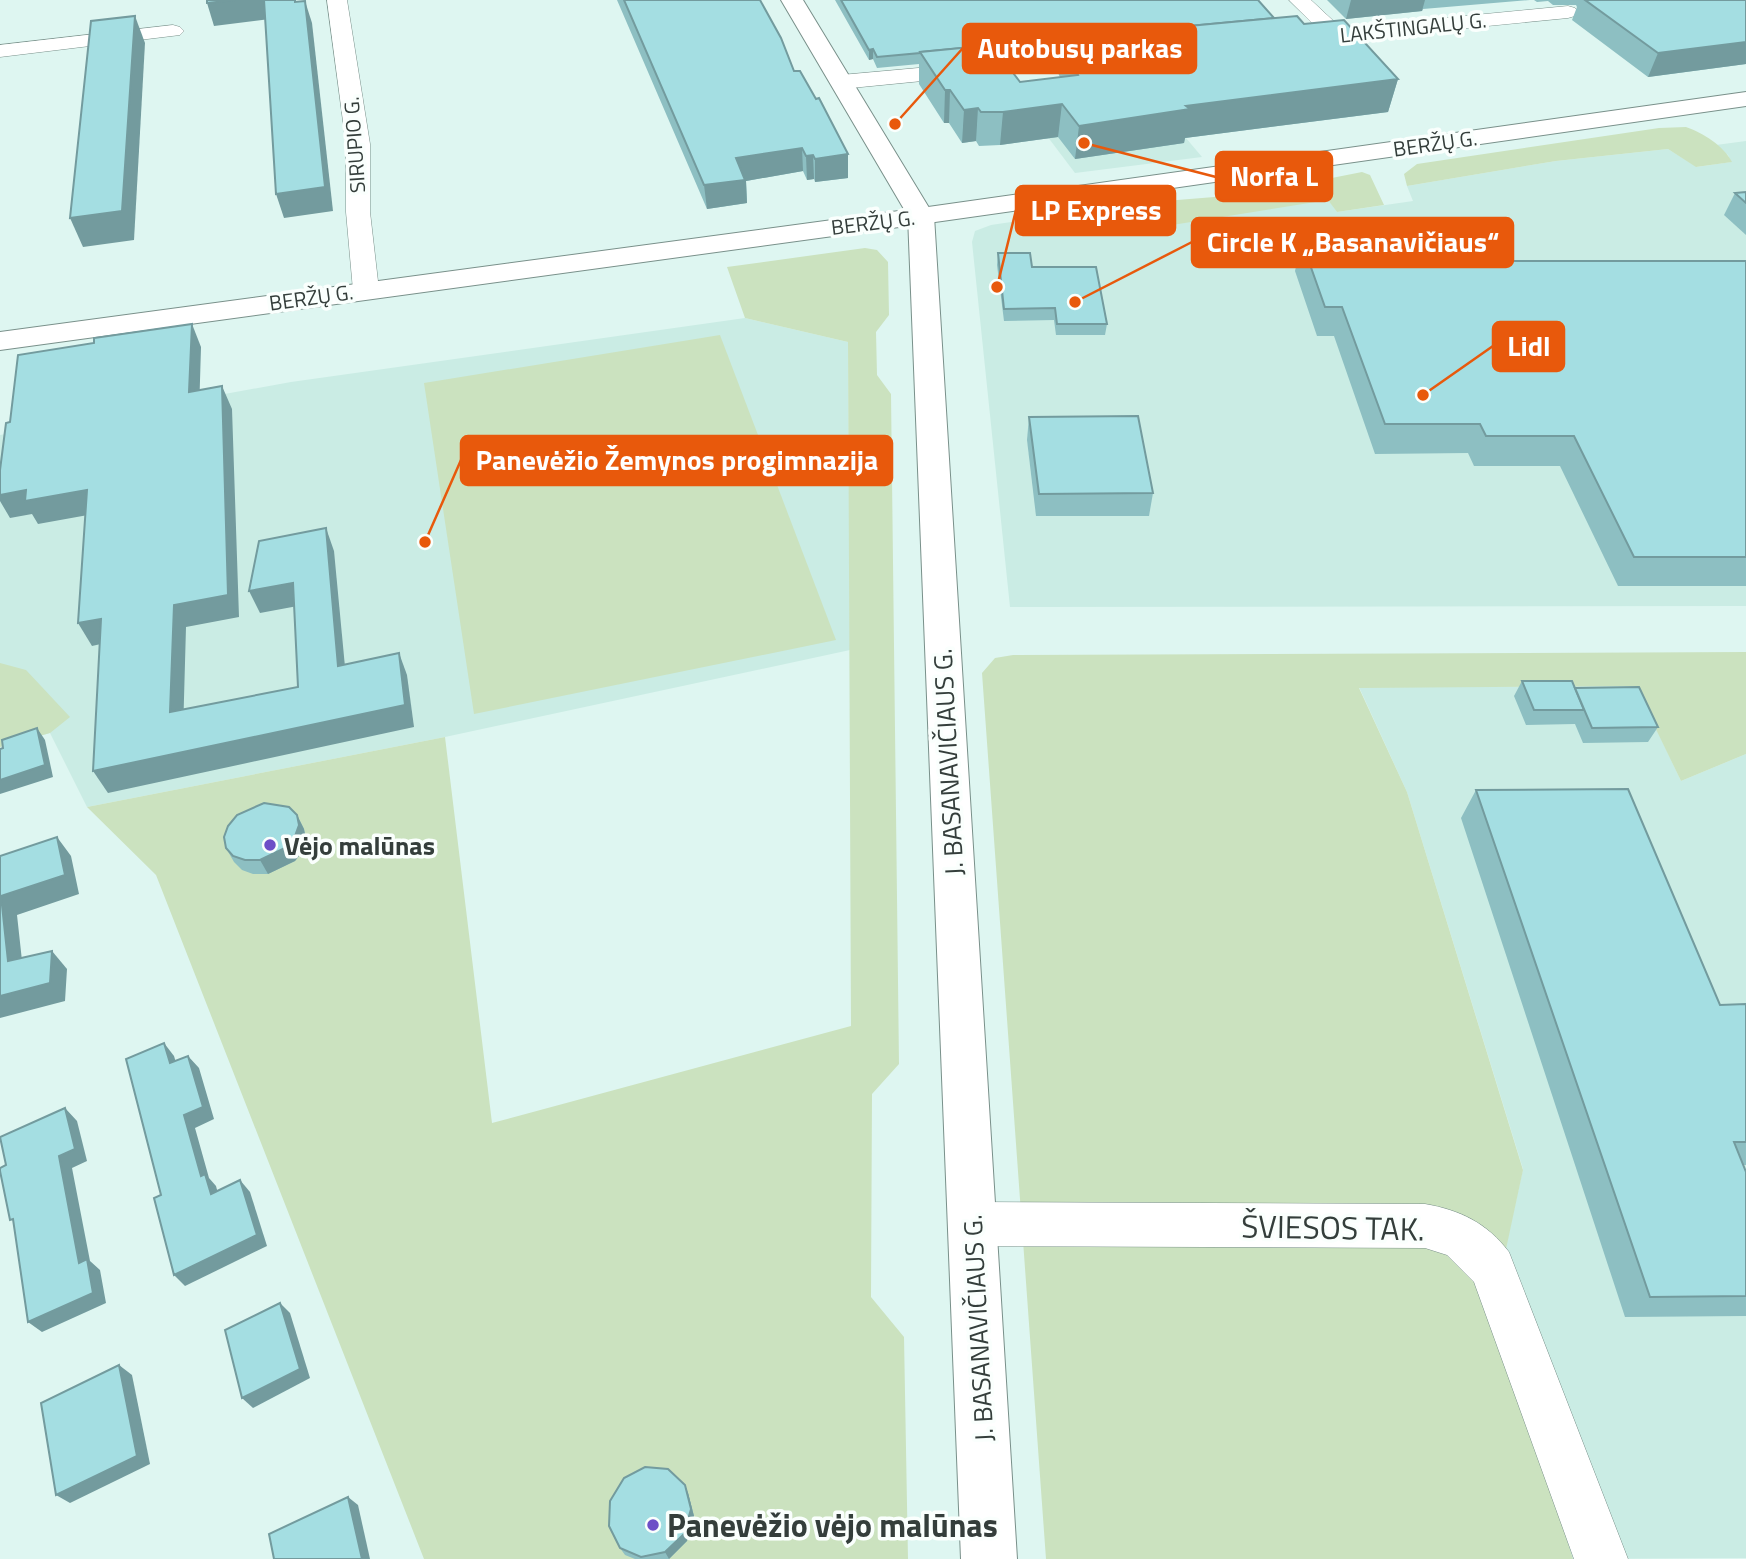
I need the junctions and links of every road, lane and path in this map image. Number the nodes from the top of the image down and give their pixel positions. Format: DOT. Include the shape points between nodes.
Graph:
graph roads {
  1 [pos="337,0"];
  2 [pos="792,0"];
  3 [pos="1299,0"];
  4 [pos="1568,12"];
  5 [pos="173,31"];
  6 [pos="1336,35"];
  7 [pos="1281,40"];
  8 [pos="0,51"];
  9 [pos="1130,55"];
  10 [pos="841,82"];
  11 [pos="1746,99"];
  12 [pos="921,216"];
  13 [pos="366,290"];
  14 [pos="0,341"];
  15 [pos="973,1224"];
  16 [pos="989,1559"];
  17 [pos="1601,1559"];
  1 -- 13 [label="street, SIRUPIO G." via="358,144 358,212"];
  2 -- 10 [label="main road, J. BASANAVIČIAUS G."];
  3 -- 6 [label="street"];
  4 -- 6 [label="street, LAKŠTINGALŲ G."];
  5 -- 8 [label="street"];
  6 -- 7 [label="street, LAKŠTINGALŲ G."];
  9 -- 10 [label="street"];
  10 -- 12 [label="main road, J. BASANAVIČIAUS G."];
  11 -- 12 [label="main road, BERŽŲ G."];
  12 -- 13 [label="main road, BERŽŲ G."];
  12 -- 15 [label="main road, J. BASANAVIČIAUS G."];
  13 -- 14 [label="main road, BERŽŲ G."];
  15 -- 16 [label="main road, J. BASANAVIČIAUS G."];
  15 -- 17 [label="street, ŠVIESOS TAK." via="1448,1230 1476,1245 1492,1268"];
}
